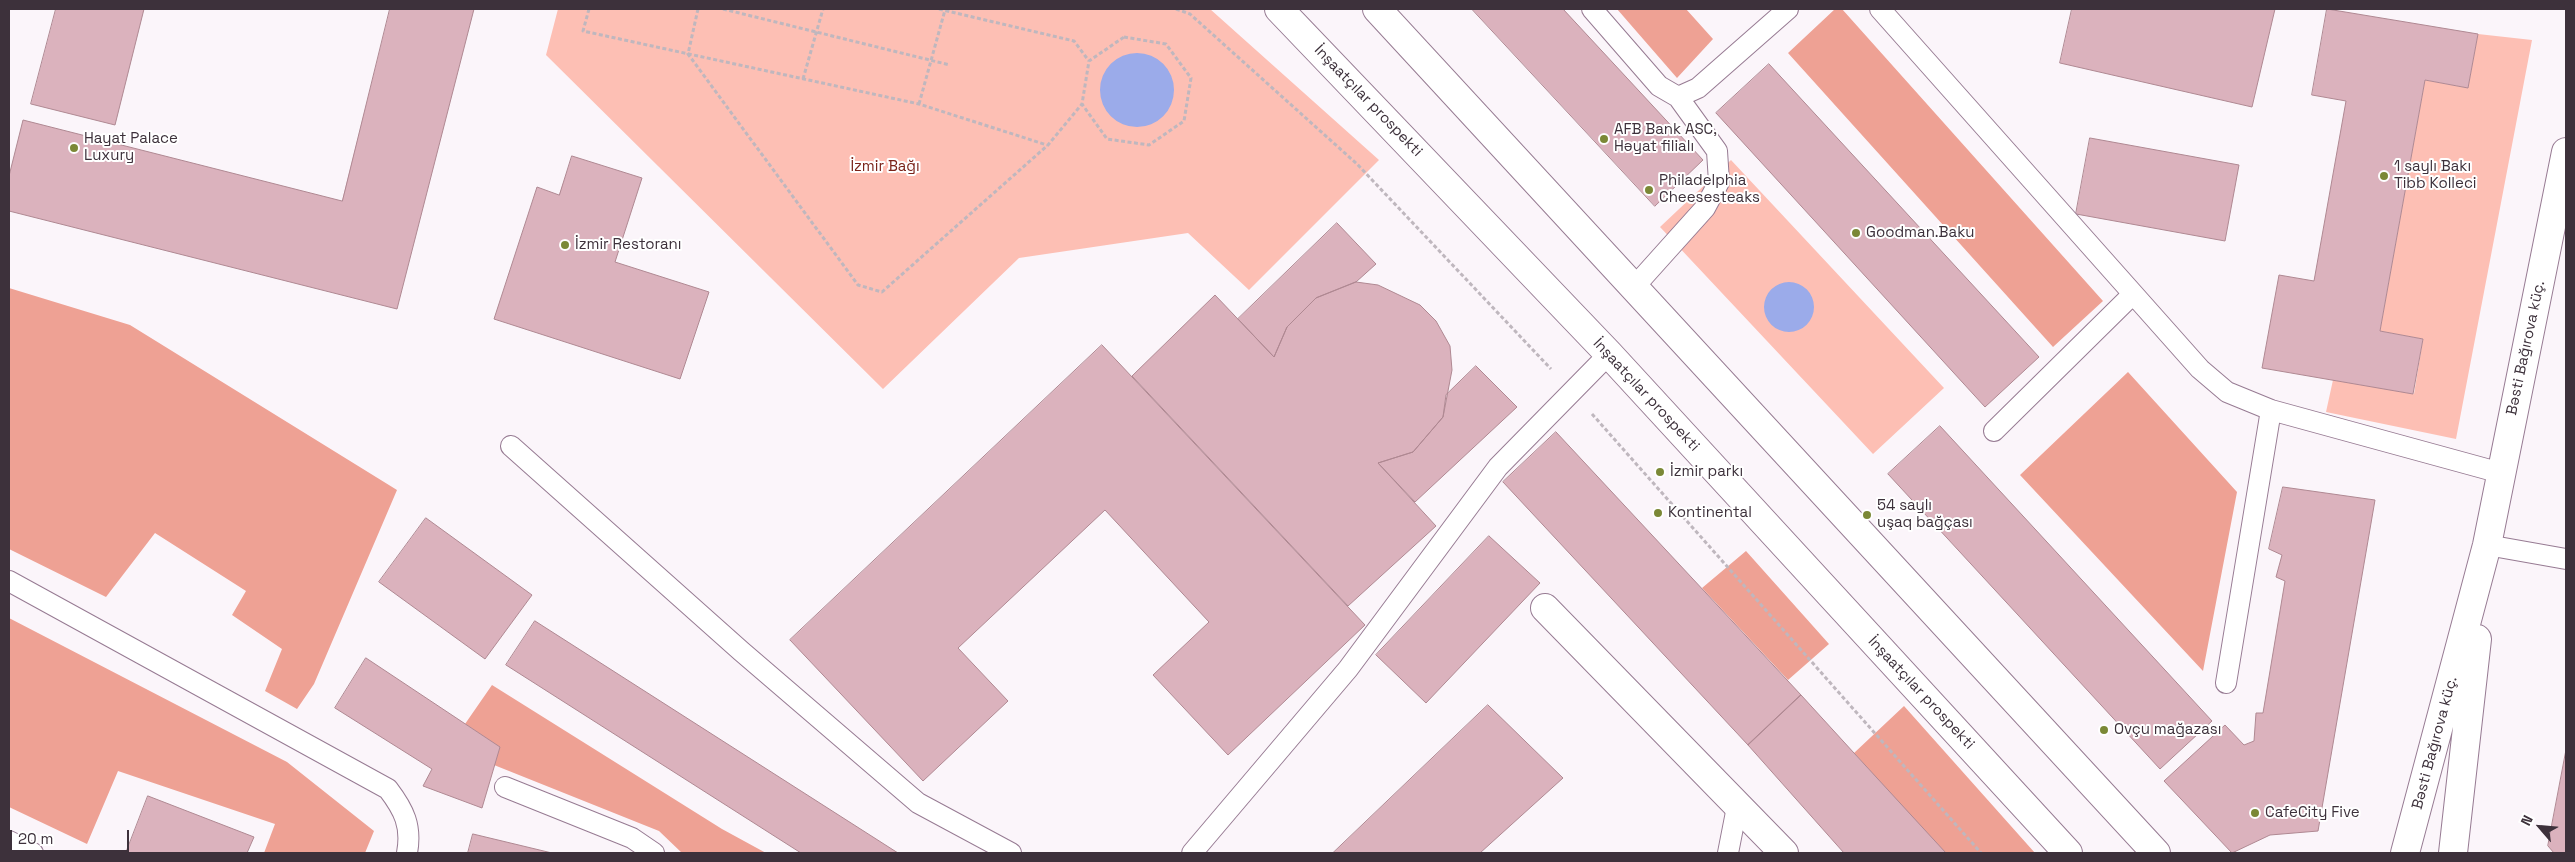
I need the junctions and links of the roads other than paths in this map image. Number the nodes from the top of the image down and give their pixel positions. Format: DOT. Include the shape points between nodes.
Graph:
graph roads {
  1 [pos="1280,9"];
  2 [pos="1376,9"];
  3 [pos="1592,9"];
  4 [pos="1788,9"];
  5 [pos="1880,9"];
  6 [pos="1678,96"];
  7 [pos="2566,152"];
  8 [pos="2559,225"];
  9 [pos="1635,286"];
  10 [pos="2133,294"];
  11 [pos="1609,354"];
  12 [pos="2271,410"];
  13 [pos="1994,431"];
  14 [pos="511,446"];
  15 [pos="2501,473"];
  16 [pos="2487,545"];
  17 [pos="2566,559"];
  18 [pos="9,581"];
  19 [pos="1544,608"];
  20 [pos="2226,683"];
  21 [pos="505,787"];
  22 [pos="1737,807"];
  23 [pos="9,841"];
  24 [pos="33,853"];
  25 [pos="407,853"];
  26 [pos="654,853"];
  27 [pos="1011,853"];
  28 [pos="1192,853"];
  29 [pos="1728,853"];
  30 [pos="1784,853"];
  31 [pos="2068,853"];
  32 [pos="2156,853"];
  33 [pos="2405,853"];
  34 [pos="2452,853"];
  1 -- 11 [label="main road, İnşaatçılar prospekti"];
  2 -- 9 [label="main road"];
  3 -- 6 [label="lane" via="1659,86"];
  4 -- 6 [label="lane" via="1698,88"];
  5 -- 10 [label="lane"];
  6 -- 9 [label="lane" via="1717,150 1719,182 1705,208"];
  7 -- 8 [label="main road, Bəsti Bağırova küç."];
  8 -- 15 [label="main road, Bəsti Bağırova küç."];
  9 -- 32 [label="main road"];
  10 -- 12 [label="lane" via="2200,369 2227,392"];
  10 -- 13 [label="lane"];
  11 -- 28 [label="lane" via="1498,467 1348,669"];
  11 -- 31 [label="main road, İnşaatçılar prospekti"];
  12 -- 15 [label="lane"];
  12 -- 20 [label="lane"];
  14 -- 27 [label="lane" via="740,651 918,803"];
  15 -- 16 [label="main road, Bəsti Bağırova küç."];
  16 -- 17 [label="lane"];
  16 -- 33 [label="main road, Bəsti Bağırova küç."];
  16 -- 34 [label="main road, Bəsti Bağırova küç."];
  18 -- 25 [label="lane" via="388,789 402,808 410,837"];
  19 -- 22 [label="main road"];
  21 -- 26 [label="lane" via="632,838"];
  22 -- 29 [label="lane"];
  22 -- 30 [label="main road"];
  23 -- 24 [label="lane"];
}
